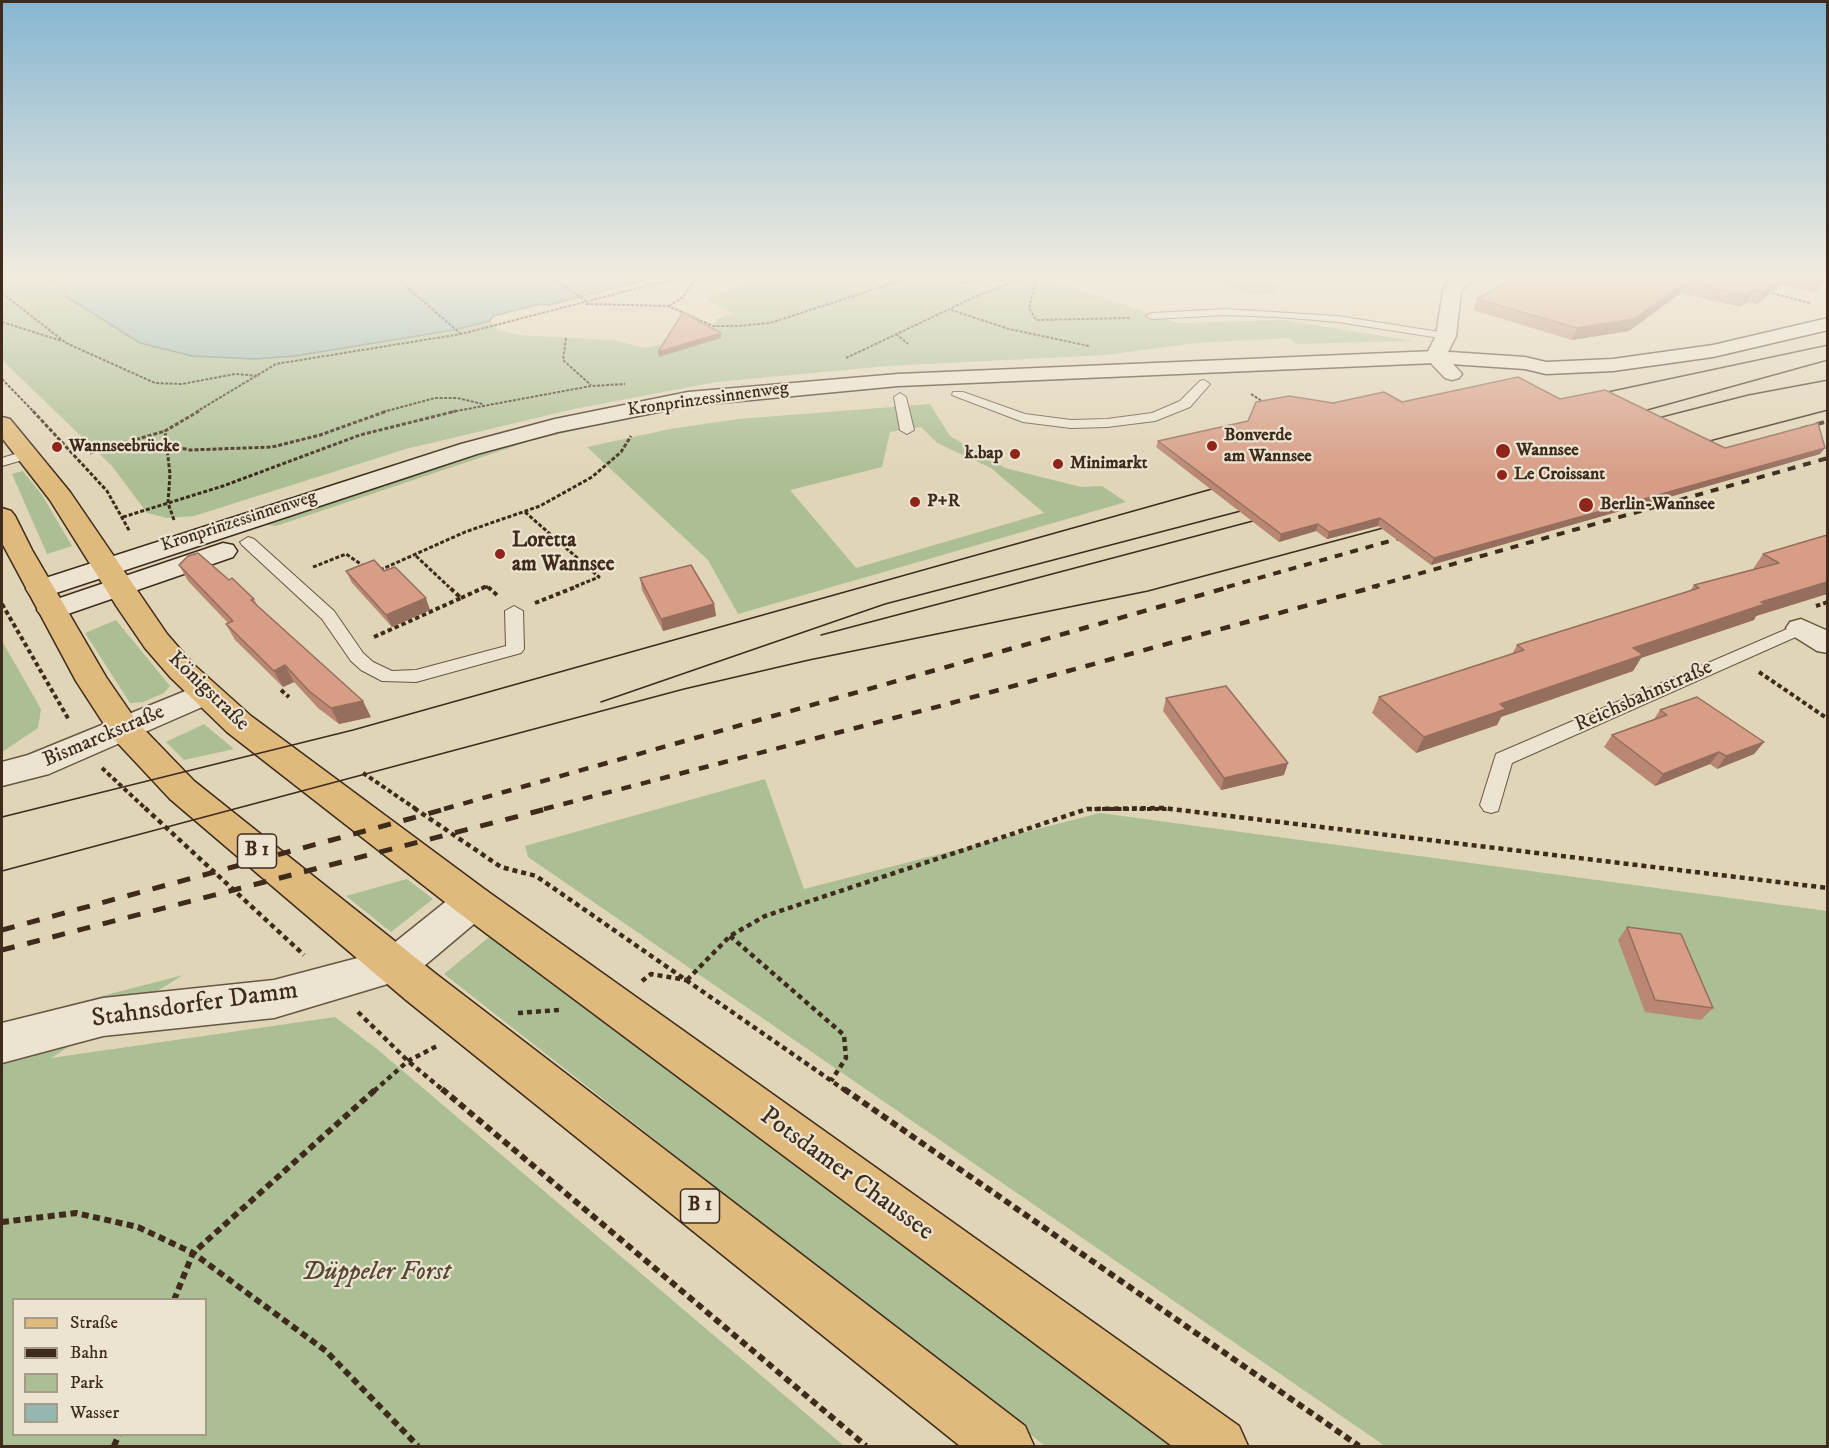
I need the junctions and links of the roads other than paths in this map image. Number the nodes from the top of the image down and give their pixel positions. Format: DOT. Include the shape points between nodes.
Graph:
graph roads {
  1 [pos="1443,342"];
  2 [pos="1746,342"];
  3 [pos="1435,357"];
  4 [pos="1546,368"];
  5 [pos="1452,374"];
  6 [pos="1204,384"];
  7 [pos="899,389"];
  8 [pos="958,395"];
  9 [pos="2,424"];
  10 [pos="907,430"];
  11 [pos="28,454"];
  12 [pos="2,462"];
  13 [pos="2,516"];
  14 [pos="241,533"];
  15 [pos="111,577"];
  16 [pos="46,599"];
  17 [pos="514,611"];
  18 [pos="1802,628"];
  19 [pos="1827,644"];
  20 [pos="205,694"];
  21 [pos="125,730"];
  22 [pos="2,774"];
  23 [pos="1491,805"];
  24 [pos="473,902"];
  25 [pos="396,965"];
  26 [pos="2,1043"];
  27 [pos="1005,1446"];
  28 [pos="1218,1446"];
  1 -- 3 [label="main road"];
  2 -- 4 [label="main road, Kronprinzessinnenweg" via="1666,359"];
  3 -- 4 [label="main road, Kronprinzessinnenweg"];
  3 -- 5 [label="main road"];
  3 -- 7 [label="main road, Kronprinzessinnenweg" via="1140,369"];
  4 -- 5 [label="main road, Kronprinzessinnenweg" via="1533,374"];
  5 -- 6 [label="main road, Kronprinzessinnenweg"];
  6 -- 8 [label="main road, Kronprinzessinnenweg"];
  6 -- 8 [label="lane" via="1185,404 1155,417 1107,423 1071,424 1023,418"];
  7 -- 8 [label="main road, Kronprinzessinnenweg"];
  7 -- 10 [label="lane"];
  7 -- 14 [label="main road, Kronprinzessinnenweg" via="748,406 562,438"];
  7 -- 14 [label="main road, Kronprinzessinnenweg" via="817,386 688,399 555,426 379,476"];
  9 -- 11 [label="main road, Königstraße"];
  11 -- 12 [label="lane"];
  11 -- 15 [label="main road, Königstraße" via="61,497"];
  13 -- 16 [label="main road, B 1"];
  14 -- 15 [label="main road, Kronprinzessinnenweg"];
  14 -- 17 [label="lane" via="328,615 367,666 389,678 426,674 515,649"];
  15 -- 16 [label="main road, Kronprinzessinnenweg"];
  15 -- 20 [label="main road, Königstraße" via="156,641"];
  16 -- 21 [label="main road, B 1"];
  18 -- 19 [label="main road, Reichsbahnstraße"];
  18 -- 23 [label="lane, Reichsbahnstraße" via="1503,759"];
  20 -- 21 [label="main road, Bismarckstraße"];
  20 -- 24 [label="main road, Königstraße"];
  21 -- 22 [label="main road, Bismarckstraße" via="37,765"];
  21 -- 25 [label="main road, B 1" via="182,790"];
  24 -- 25 [label="main road, Stahnsdorfer Damm"];
  24 -- 28 [label="main road, Potsdamer Chaussee"];
  25 -- 26 [label="main road, Stahnsdorfer Damm" via="274,999 103,1017"];
  25 -- 27 [label="main road, B 1"];
}
